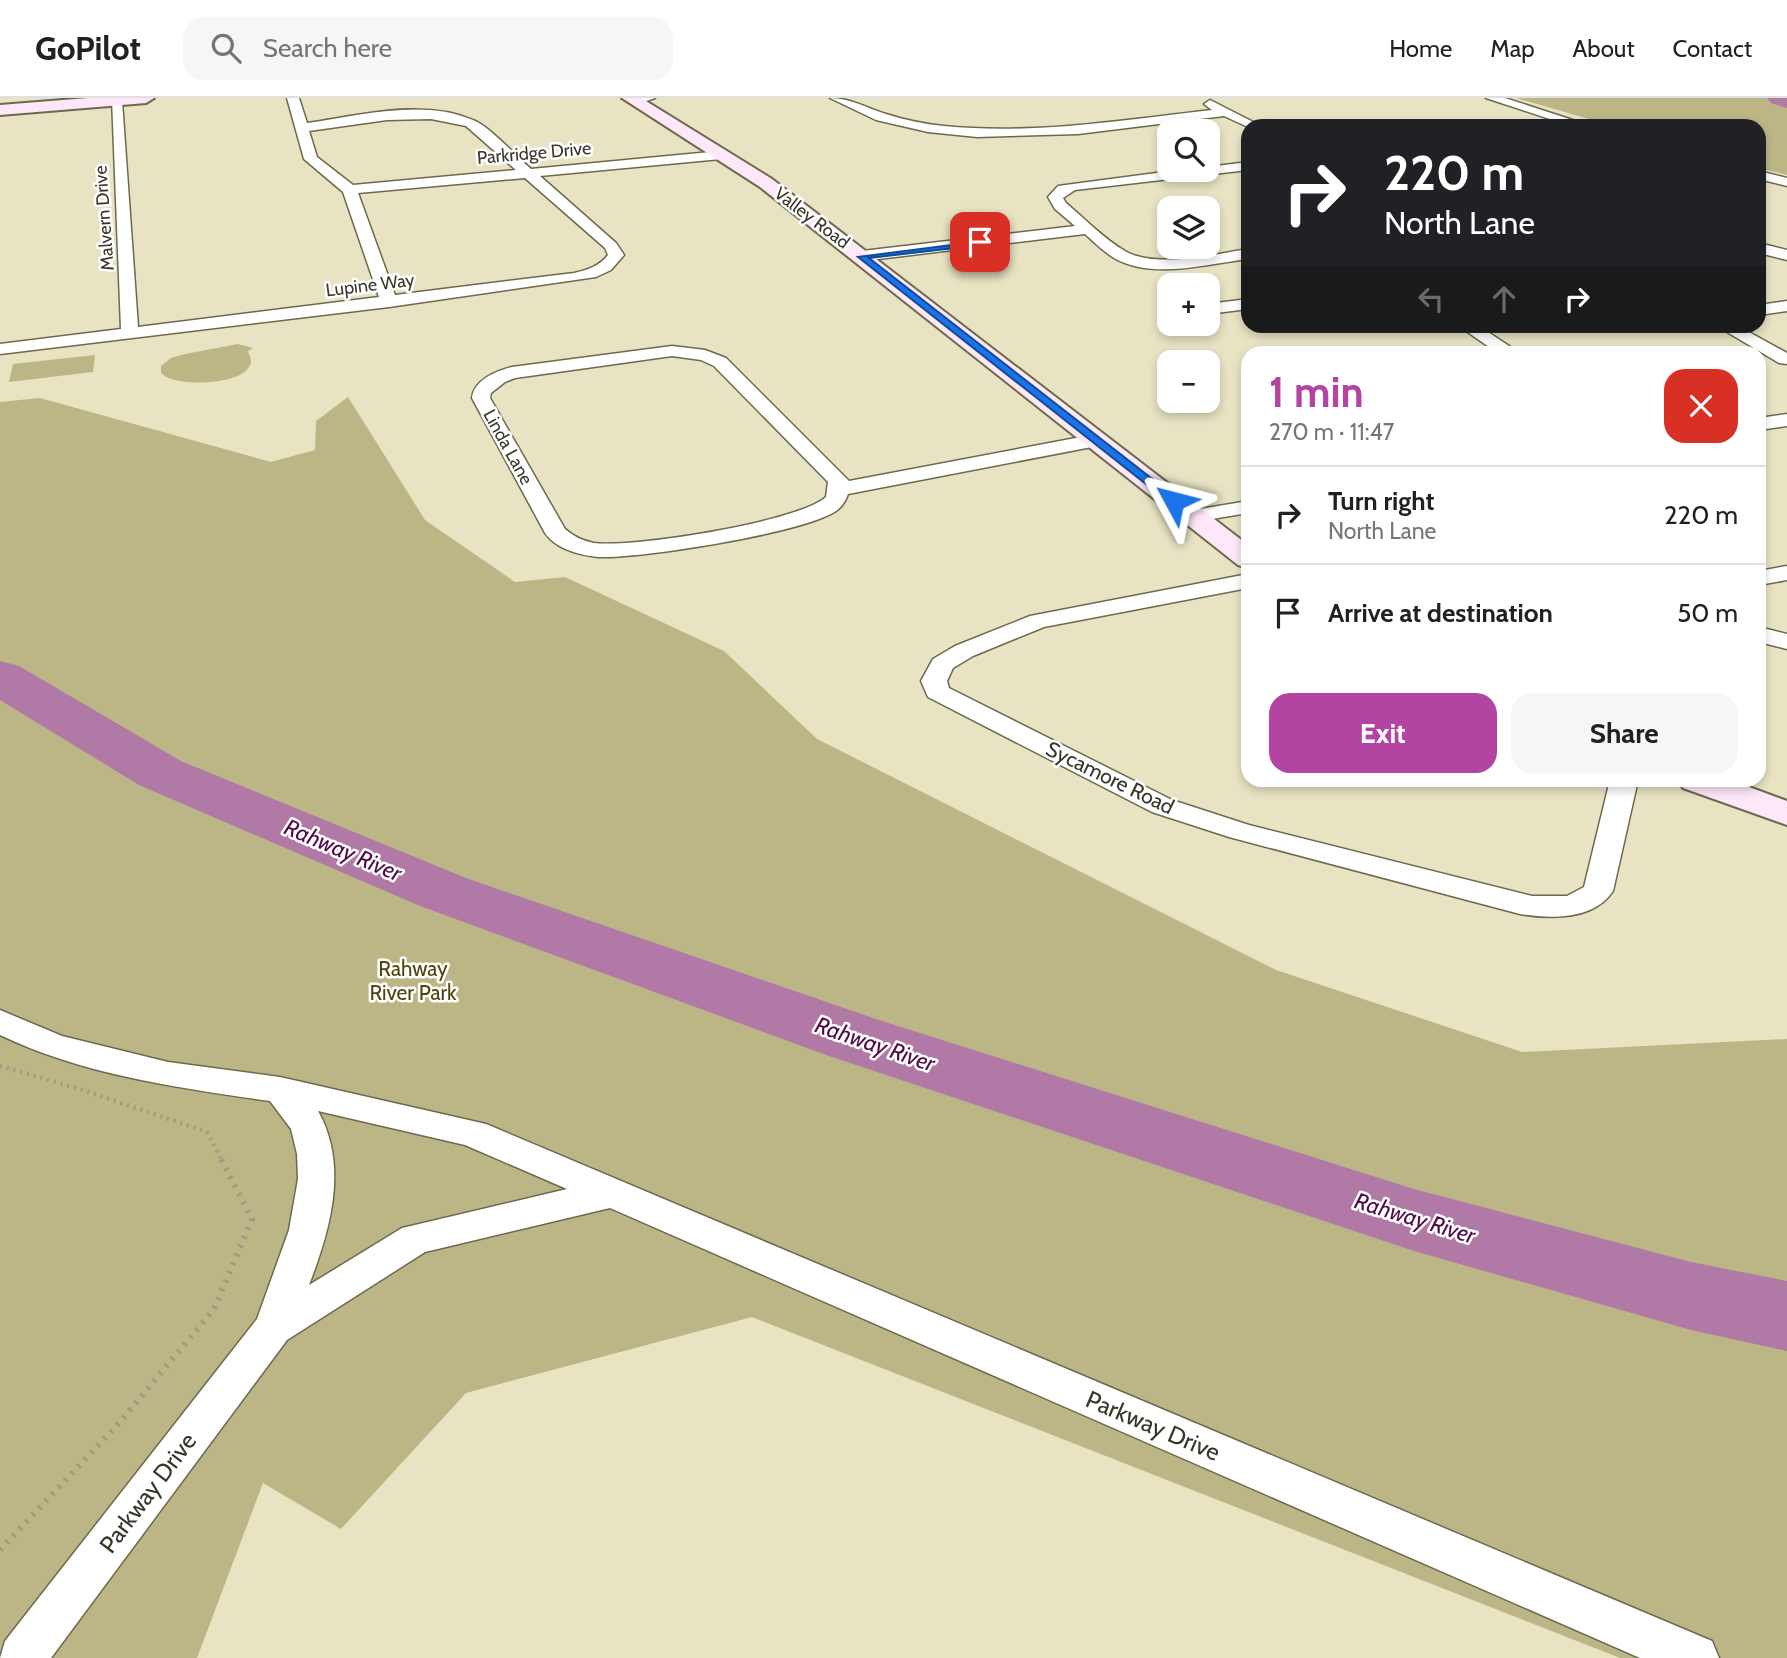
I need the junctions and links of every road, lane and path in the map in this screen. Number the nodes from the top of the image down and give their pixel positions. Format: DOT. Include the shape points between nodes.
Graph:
graph roads {
  1 [pos="146,98"];
  2 [pos="293,98"];
  3 [pos="836,98"];
  4 [pos="1197,98"];
  5 [pos="1492,98"];
  6 [pos="1771,98"];
  7 [pos="638,99"];
  8 [pos="116,100"];
  9 [pos="1787,102"];
  10 [pos="0,110"];
  11 [pos="1225,112"];
  12 [pos="1241,119"];
  13 [pos="1562,119"];
  14 [pos="301,128"];
  15 [pos="721,155"];
  16 [pos="1241,166"];
  17 [pos="1231,167"];
  18 [pos="528,173"];
  19 [pos="1241,173"];
  20 [pos="1766,177"];
  21 [pos="1787,182"];
  22 [pos="350,190"];
  23 [pos="1089,229"];
  24 [pos="1766,250"];
  25 [pos="1241,255"];
  26 [pos="1787,255"];
  27 [pos="862,257"];
  28 [pos="389,302"];
  29 [pos="1241,305"];
  30 [pos="1787,306"];
  31 [pos="1220,308"];
  32 [pos="1766,309"];
  33 [pos="130,333"];
  34 [pos="1479,333"];
  35 [pos="1738,333"];
  36 [pos="1499,346"];
  37 [pos="1761,346"];
  38 [pos="0,349"];
  39 [pos="1766,349"];
  40 [pos="1784,359"];
  41 [pos="1787,420"];
  42 [pos="1766,423"];
  43 [pos="1097,440"];
  44 [pos="840,489"];
  45 [pos="1241,508"];
  46 [pos="1194,516"];
  47 [pos="1241,553"];
  48 [pos="1787,573"];
  49 [pos="1766,577"];
  50 [pos="1241,582"];
  51 [pos="1766,636"];
  52 [pos="1787,642"];
  53 [pos="1622,787"];
  54 [pos="1715,787"];
  55 [pos="1787,814"];
  56 [pos="0,1021"];
  57 [pos="0,1066"];
  58 [pos="280,1090"];
  59 [pos="612,1193"];
  60 [pos="273,1328"];
  61 [pos="0,1550"];
  62 [pos="22,1658"];
  63 [pos="1695,1658"];
  1 -- 8 [label="street"];
  2 -- 14 [label="street"];
  3 -- 11 [label="street" via="888,120 979,133"];
  4 -- 11 [label="street"];
  5 -- 13 [label="street"];
  6 -- 9 [label="path"];
  7 -- 15 [label="street, Valley Road"];
  8 -- 10 [label="street"];
  8 -- 33 [label="street, Malvern Drive"];
  11 -- 12 [label="street"];
  14 -- 18 [label="street" via="415,116 454,118 476,127"];
  14 -- 22 [label="street" via="311,159"];
  15 -- 18 [label="street, Parkridge Drive"];
  15 -- 27 [label="street, Valley Road" via="766,183"];
  16 -- 17 [label="street"];
  17 -- 19 [label="street"];
  17 -- 23 [label="street" via="1090,183 1058,192 1055,197 1060,206"];
  18 -- 22 [label="street, Parkridge Drive"];
  18 -- 28 [label="street, Lupine Way" via="615,251 609,265 579,277"];
  20 -- 21 [label="street"];
  22 -- 28 [label="street"];
  23 -- 25 [label="street" via="1120,255 1146,262"];
  23 -- 27 [label="street"];
  24 -- 26 [label="street"];
  27 -- 43 [label="street, Valley Road"];
  28 -- 33 [label="street, Lupine Way"];
  29 -- 31 [label="street"];
  30 -- 32 [label="street"];
  33 -- 38 [label="street, Lupine Way"];
  34 -- 36 [label="street"];
  35 -- 37 [label="street"];
  39 -- 40 [label="street"];
  41 -- 42 [label="street"];
  43 -- 44 [label="street"];
  43 -- 46 [label="street, Valley Road"];
  44 -- 44 [label="street, Linda Lane" via="832,474 720,362 705,355 654,352 524,370 498,378 482,391 481,398 555,533 579,547 617,550 792,521 828,507"];
  45 -- 46 [label="street"];
  46 -- 47 [label="street, Valley Road"];
  48 -- 49 [label="street"];
  50 -- 53 [label="street, Sycamore Road" via="1038,621 1004,633 942,664 934,681 937,692 1162,806 1239,831 1545,908 1585,902 1598,891"];
  51 -- 52 [label="street"];
  54 -- 55 [label="street"];
  56 -- 58 [label="street, Parkway Drive" via="52,1046 168,1074"];
  57 -- 61 [label="path" via="207,1132 252,1219 214,1309 120,1422"];
  58 -- 59 [label="street, Parkway Drive" via="473,1133"];
  58 -- 60 [label="street, Parkway Drive" via="309,1126 316,1158 313,1203 302,1250"];
  59 -- 60 [label="street, Parkway Drive" via="415,1239"];
  59 -- 63 [label="street, Parkway Drive"];
  60 -- 62 [label="street, Parkway Drive"];
}
